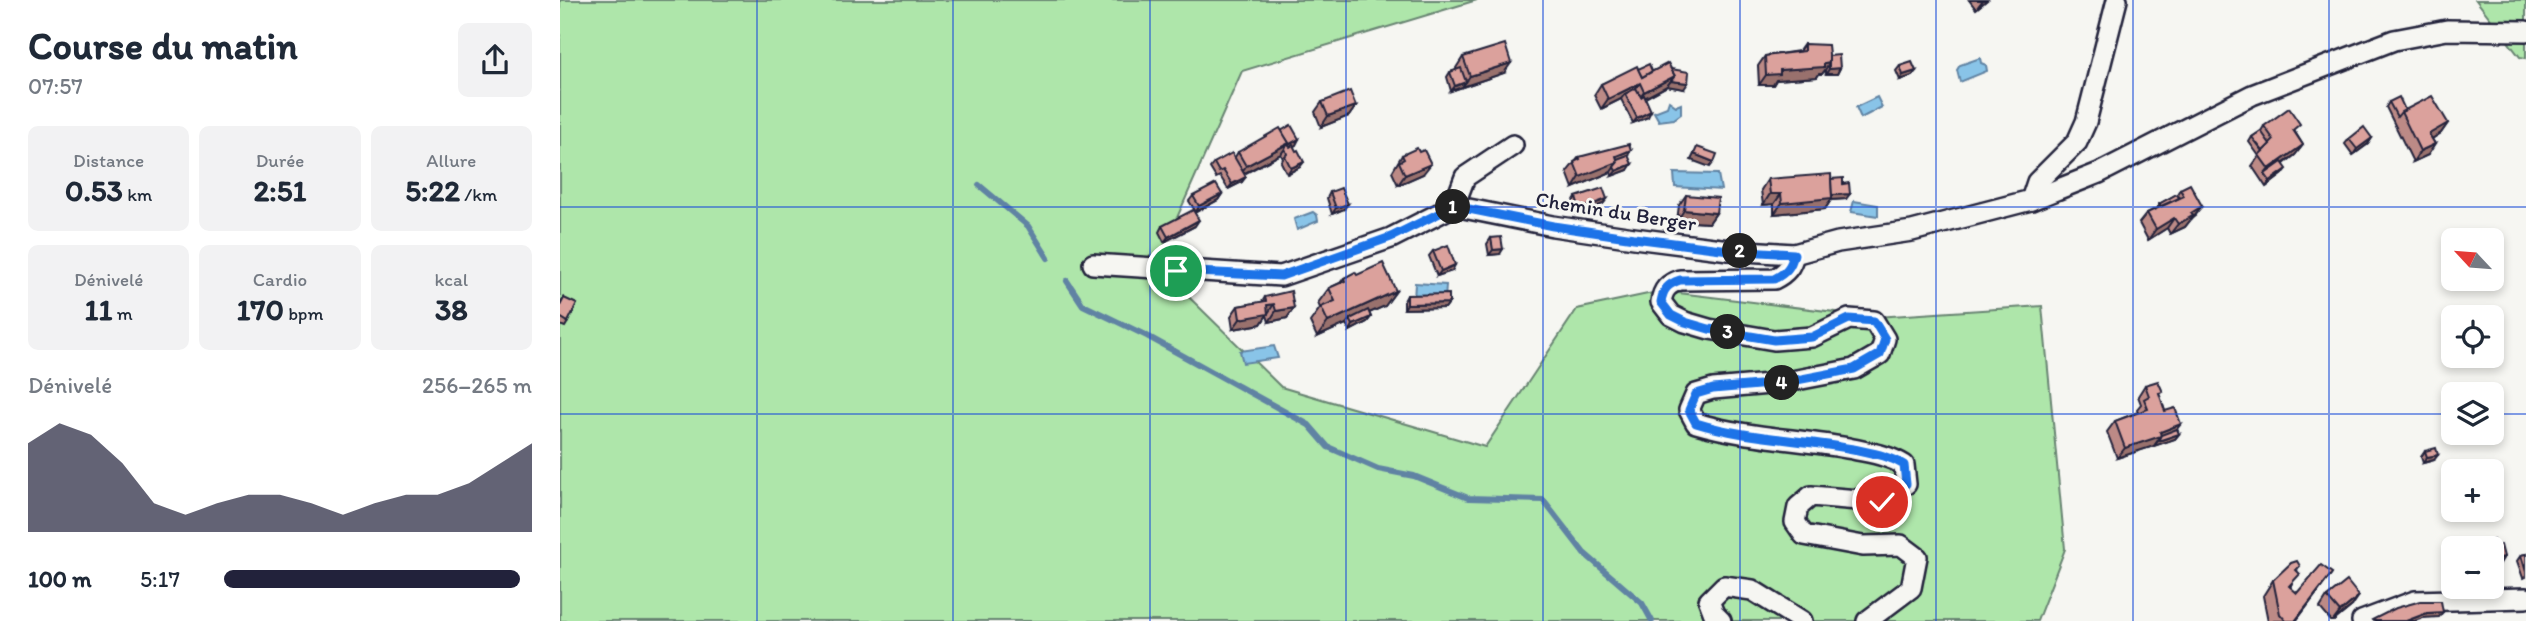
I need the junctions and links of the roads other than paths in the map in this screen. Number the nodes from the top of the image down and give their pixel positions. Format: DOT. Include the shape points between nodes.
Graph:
graph roads {
  1 [pos="2117,0"];
  2 [pos="2526,31"];
  3 [pos="1513,145"];
  4 [pos="2031,200"];
  5 [pos="1454,206"];
  6 [pos="1794,254"];
  7 [pos="1093,264"];
  8 [pos="2526,598"];
  9 [pos="1721,621"];
  10 [pos="1802,621"];
  11 [pos="1867,621"];
  12 [pos="2362,621"];
  1 -- 4 [label="street" via="2077,142 2037,181"];
  2 -- 4 [label="street, Chemin du Berger" via="2447,30 2394,40 2252,94 2099,173"];
  3 -- 5 [label="street" via="1465,177"];
  4 -- 6 [label="street, Chemin du Berger" via="1912,231"];
  5 -- 6 [label="street, Chemin du Berger" via="1634,238"];
  5 -- 7 [label="street" via="1391,237 1281,276"];
  6 -- 11 [label="street" via="1785,274 1774,279 1680,280 1669,284 1661,302 1671,315 1685,322 1774,340 1812,337 1849,319 1874,321 1885,339 1880,354 1854,369 1781,383 1713,389 1696,394 1689,410 1696,423 1722,431 1822,443 1891,457 1904,465 1906,484 1882,502 1811,496 1798,507 1795,522 1804,535 1863,546 1900,545 1917,557 1911,588"];
  8 -- 12 [label="street" via="2415,601"];
  9 -- 10 [label="street" via="1709,601 1724,586 1752,590"];
}
